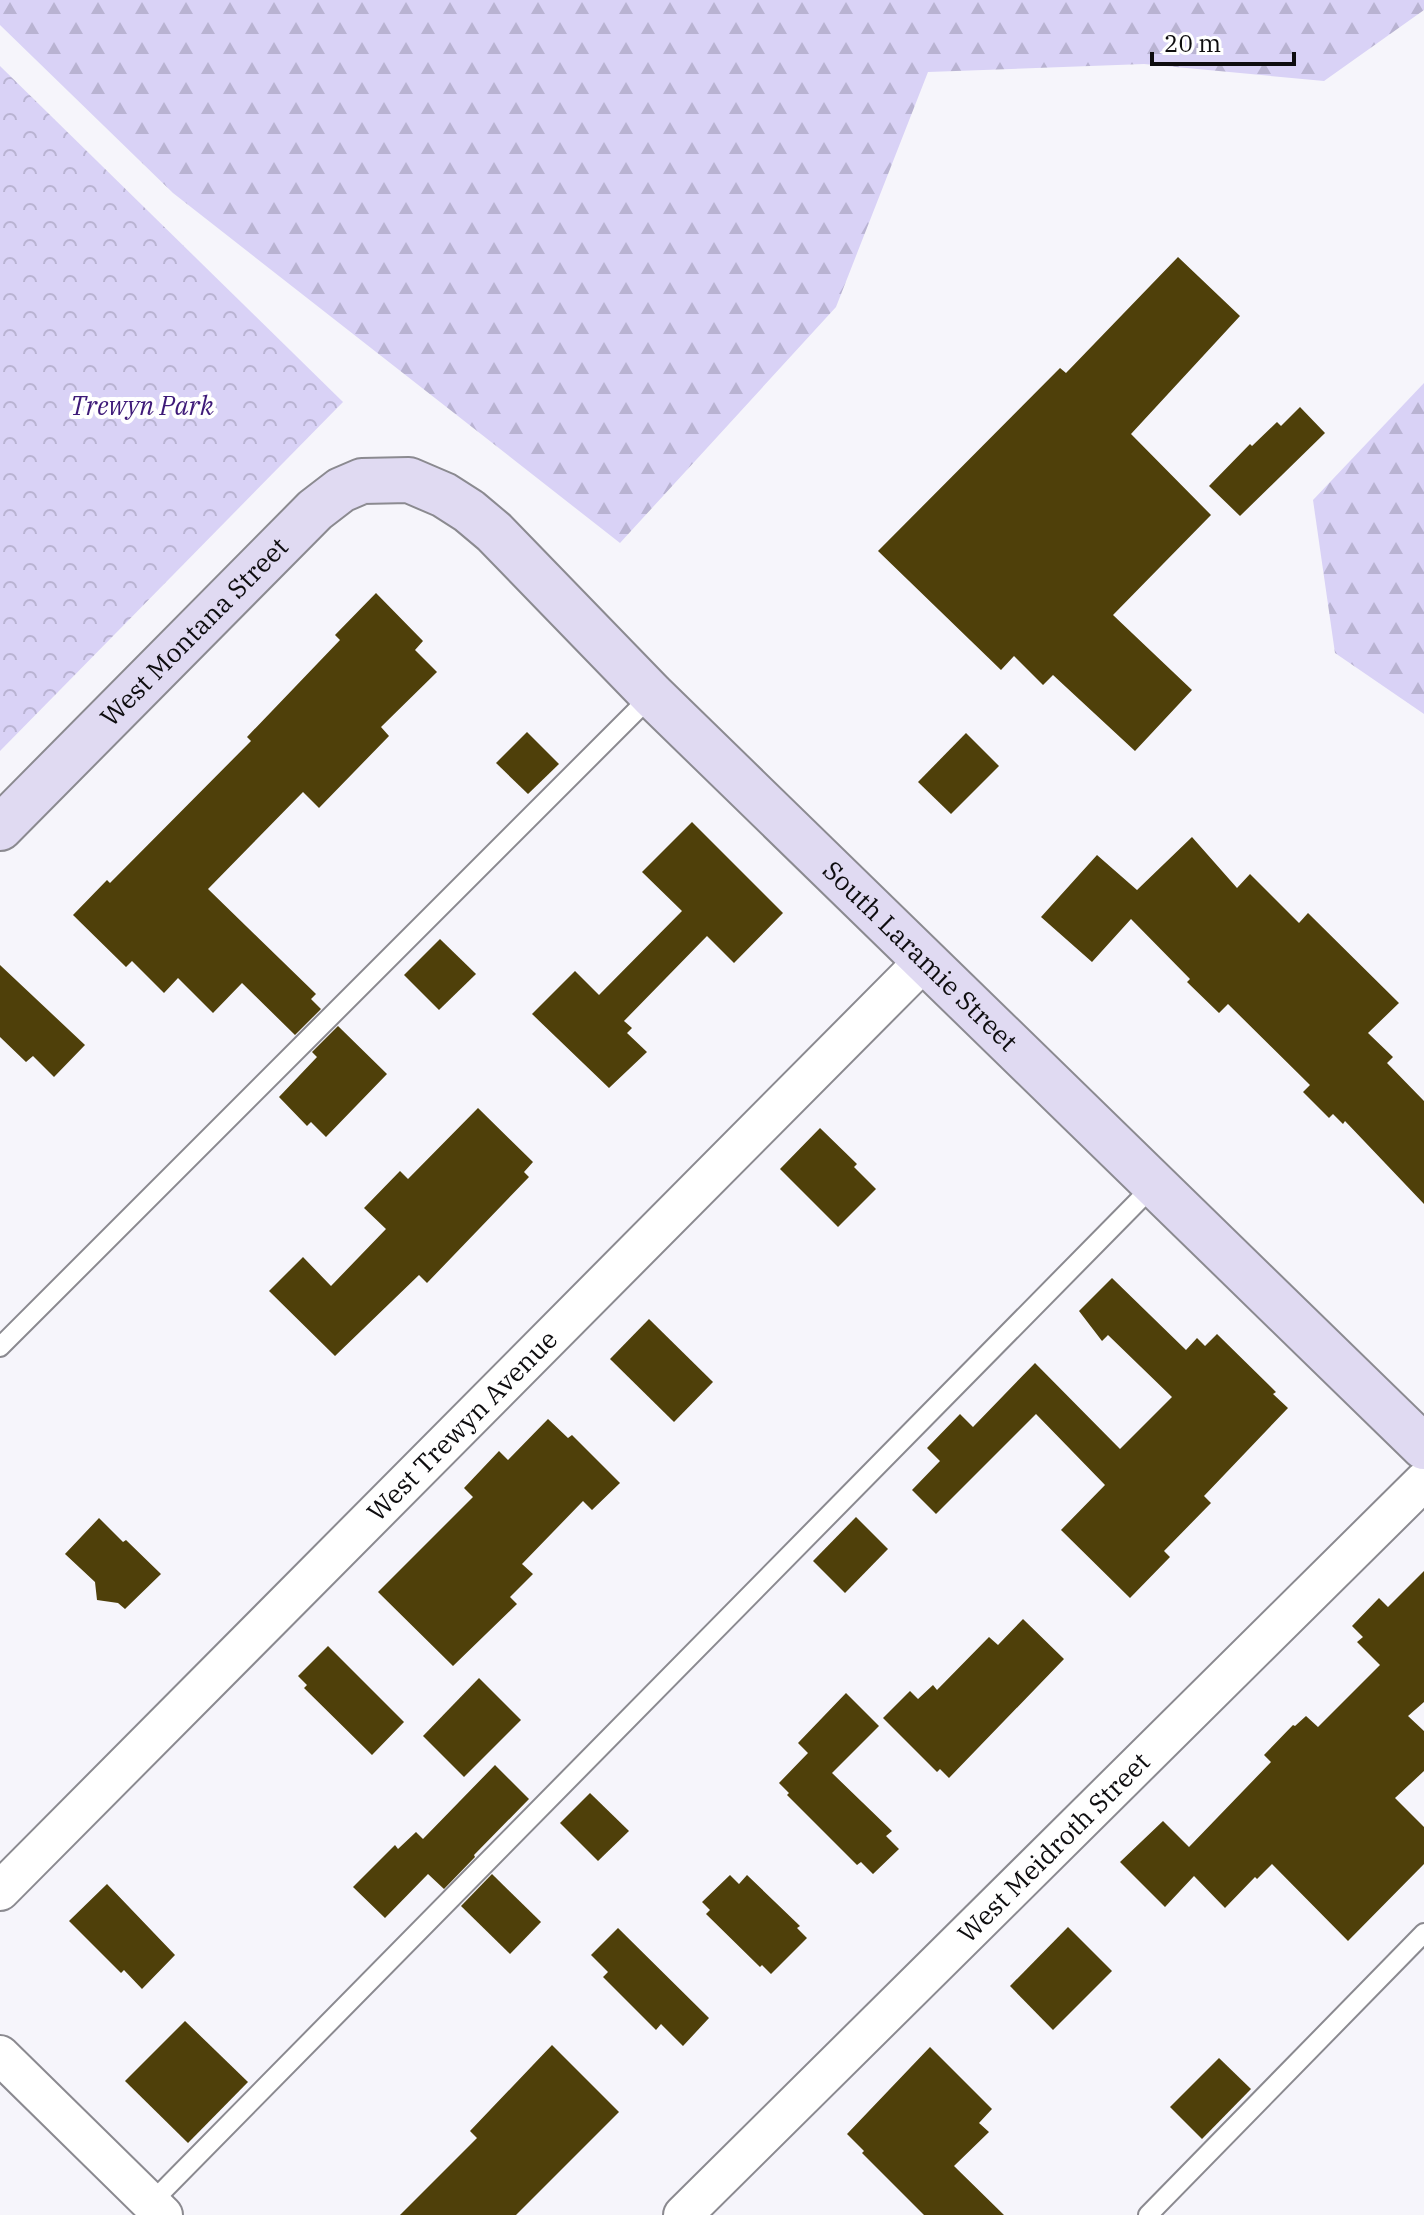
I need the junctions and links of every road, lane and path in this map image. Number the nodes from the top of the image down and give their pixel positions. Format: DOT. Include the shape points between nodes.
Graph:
graph roads {
  1 [pos="409,480"];
  2 [pos="652,695"];
  3 [pos="0,828"];
  4 [pos="924,961"];
  5 [pos="1154,1185"];
  6 [pos="0,1347"];
  7 [pos="1424,1447"];
  8 [pos="1424,1481"];
  9 [pos="0,1891"];
  10 [pos="1424,1933"];
  11 [pos="0,2055"];
  12 [pos="151,2211"];
  13 [pos="683,2215"];
  14 [pos="1148,2215"];
  1 -- 2 [label="street, South Laramie Street" via="444,495 494,532"];
  1 -- 3 [label="street, West Montana Street" via="362,481 315,510"];
  2 -- 4 [label="street, South Laramie Street"];
  2 -- 6 [label="lane"];
  4 -- 5 [label="street, South Laramie Street"];
  4 -- 9 [label="street, West Trewyn Avenue"];
  5 -- 7 [label="street, South Laramie Street"];
  5 -- 12 [label="lane"];
  8 -- 13 [label="street, West Meidroth Street"];
  10 -- 14 [label="lane"];
  11 -- 12 [label="street"];
}
